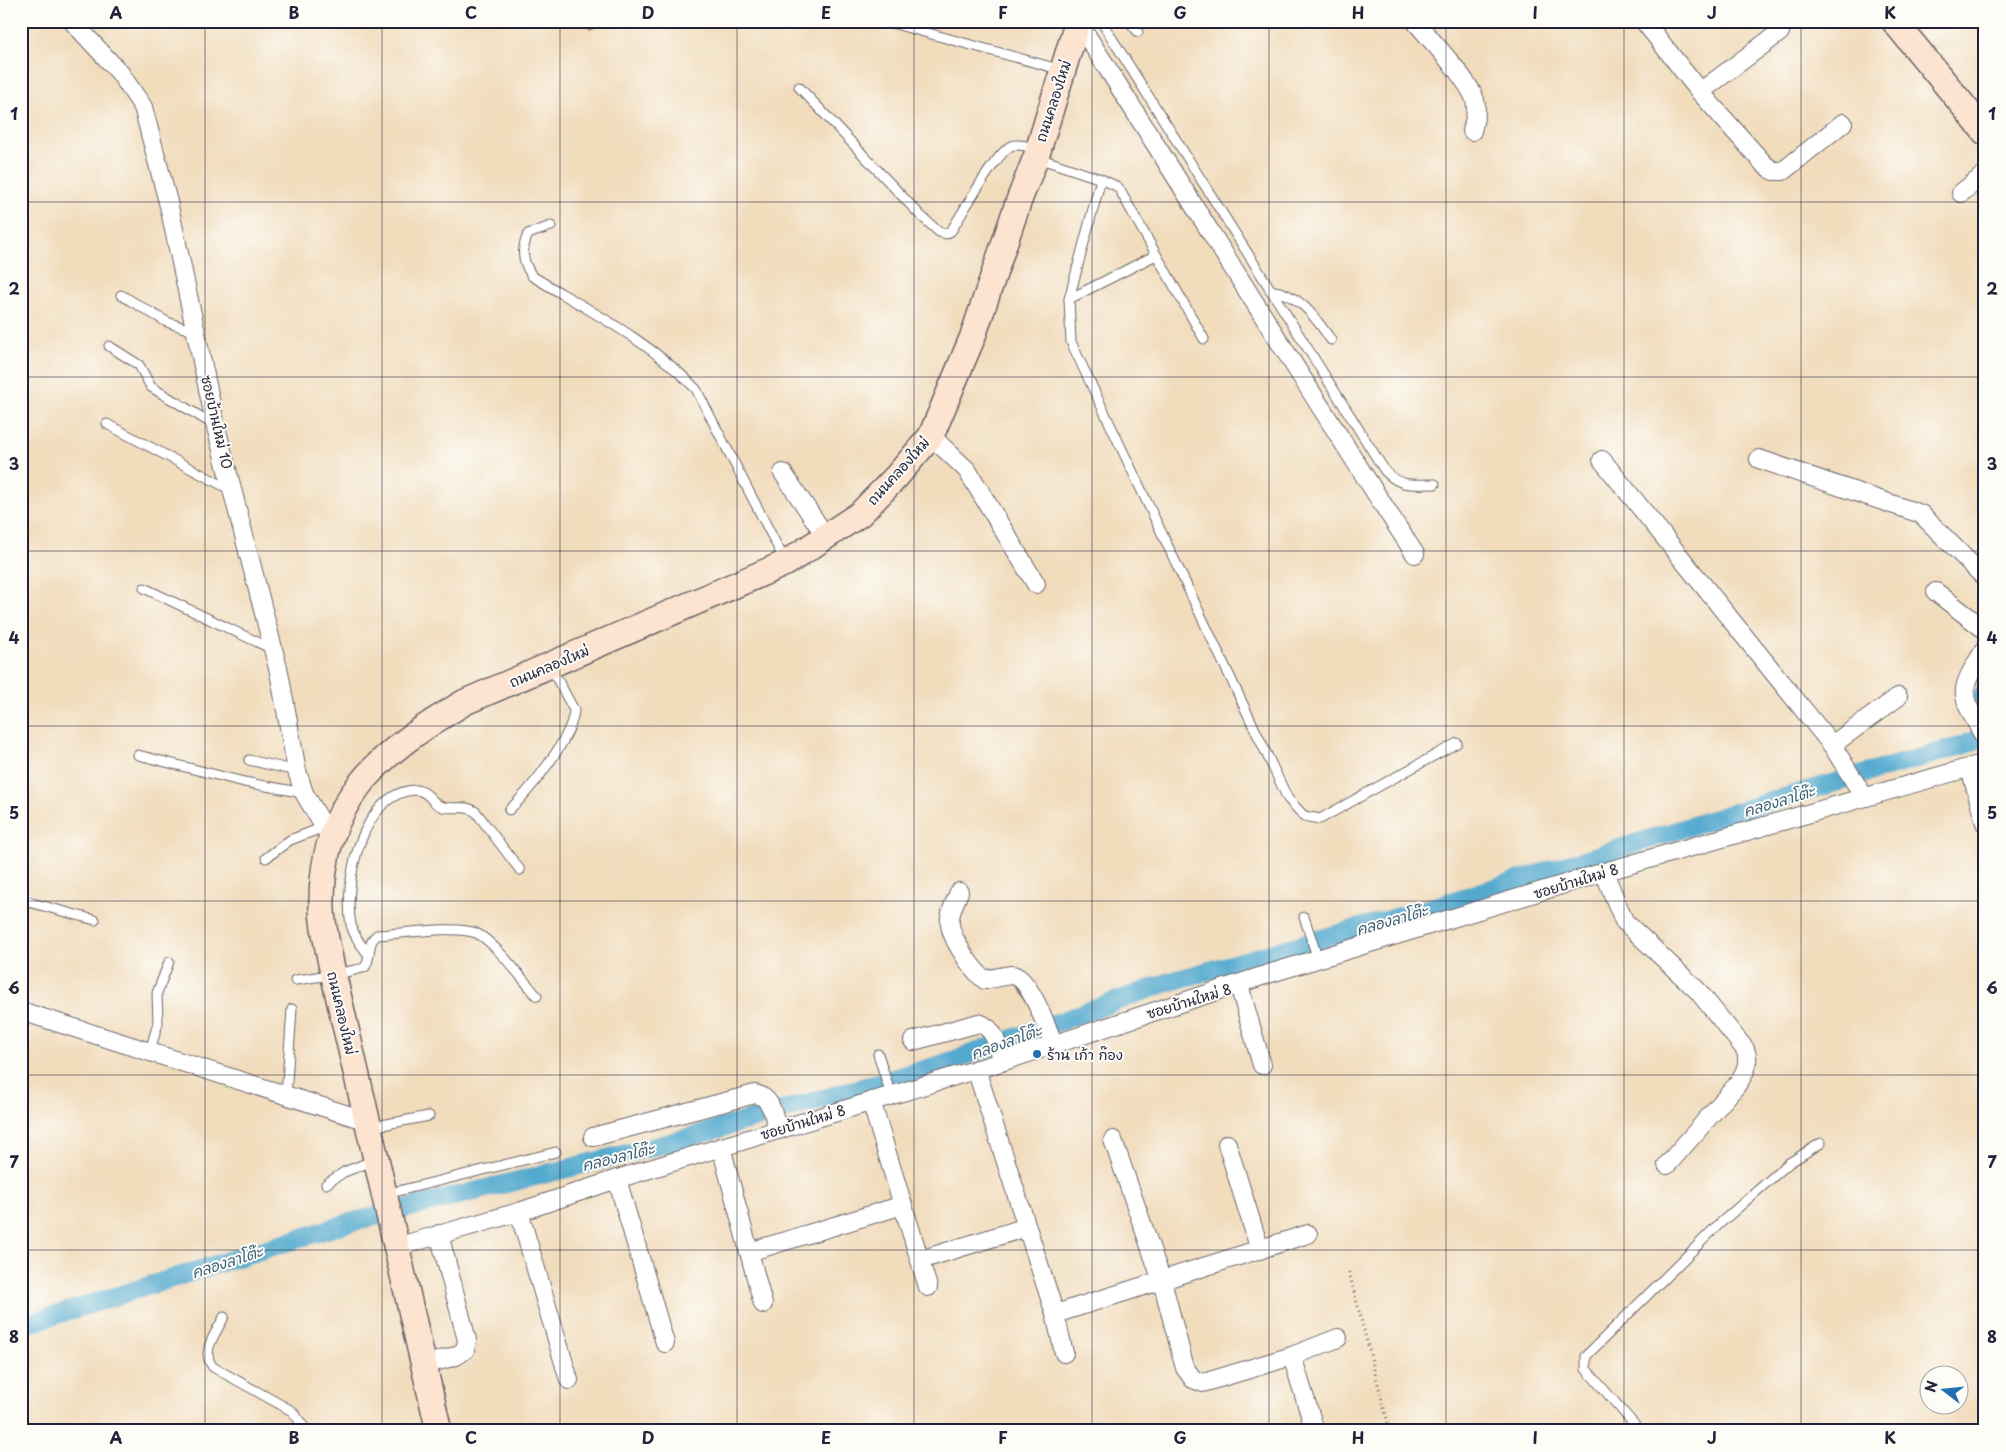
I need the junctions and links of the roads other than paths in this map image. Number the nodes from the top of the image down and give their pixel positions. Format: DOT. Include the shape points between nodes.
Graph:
graph roads {
  1 [pos="72,21"];
  2 [pos="884,21"];
  3 [pos="1129,21"];
  4 [pos="1415,21"];
  5 [pos="1644,21"];
  6 [pos="1894,21"];
  7 [pos="1086,22"];
  8 [pos="1138,32"];
  9 [pos="1780,32"];
  10 [pos="1063,70"];
  11 [pos="799,87"];
  12 [pos="1700,92"];
  13 [pos="1842,123"];
  14 [pos="1472,131"];
  15 [pos="1985,132"];
  16 [pos="1037,153"];
  17 [pos="1985,174"];
  18 [pos="1101,179"];
  19 [pos="1961,192"];
  20 [pos="551,226"];
  21 [pos="1156,255"];
  22 [pos="1270,290"];
  23 [pos="121,295"];
  24 [pos="1069,299"];
  25 [pos="196,332"];
  26 [pos="1204,339"];
  27 [pos="1331,340"];
  28 [pos="109,346"];
  29 [pos="107,424"];
  30 [pos="216,426"];
  31 [pos="931,436"];
  32 [pos="1759,459"];
  33 [pos="1602,460"];
  34 [pos="782,473"];
  35 [pos="1435,484"];
  36 [pos="233,491"];
  37 [pos="826,538"];
  38 [pos="1415,554"];
  39 [pos="786,563"];
  40 [pos="1985,578"];
  41 [pos="1036,584"];
  42 [pos="144,588"];
  43 [pos="1936,592"];
  44 [pos="1985,630"];
  45 [pos="273,649"];
  46 [pos="1985,649"];
  47 [pos="550,666"];
  48 [pos="1898,697"];
  49 [pos="1983,734"];
  50 [pos="1457,743"];
  51 [pos="1832,745"];
  52 [pos="138,755"];
  53 [pos="249,760"];
  54 [pos="1977,765"];
  55 [pos="297,771"];
  56 [pos="1855,784"];
  57 [pos="304,793"];
  58 [pos="509,810"];
  59 [pos="1985,823"];
  60 [pos="328,833"];
  61 [pos="266,858"];
  62 [pos="520,870"];
  63 [pos="1604,872"];
  64 [pos="959,892"];
  65 [pos="21,900"];
  66 [pos="1304,917"];
  67 [pos="95,920"];
  68 [pos="368,954"];
  69 [pos="1316,954"];
  70 [pos="169,962"];
  71 [pos="332,973"];
  72 [pos="295,980"];
  73 [pos="1239,985"];
  74 [pos="537,996"];
  75 [pos="292,1009"];
  76 [pos="21,1011"];
  77 [pos="1049,1032"];
  78 [pos="913,1041"];
  79 [pos="998,1050"];
  80 [pos="150,1051"];
  81 [pos="878,1054"];
  82 [pos="1262,1065"];
  83 [pos="976,1069"];
  84 [pos="890,1090"];
  85 [pos="286,1096"];
  86 [pos="871,1101"];
  87 [pos="429,1116"];
  88 [pos="774,1116"];
  89 [pos="367,1124"];
  90 [pos="593,1138"];
  91 [pos="1113,1140"];
  92 [pos="1821,1143"];
  93 [pos="1227,1144"];
  94 [pos="721,1147"];
  95 [pos="556,1152"];
  96 [pos="376,1160"];
  97 [pos="1667,1165"];
  98 [pos="617,1179"];
  99 [pos="326,1184"];
  100 [pos="385,1199"];
  101 [pos="903,1205"];
  102 [pos="519,1212"];
  103 [pos="1027,1227"];
  104 [pos="439,1234"];
  105 [pos="1308,1234"];
  106 [pos="394,1239"];
  107 [pos="1260,1250"];
  108 [pos="749,1252"];
  109 [pos="920,1260"];
  110 [pos="1162,1281"];
  111 [pos="928,1287"];
  112 [pos="764,1304"];
  113 [pos="1055,1314"];
  114 [pos="224,1317"];
  115 [pos="1338,1338"];
  116 [pos="665,1343"];
  117 [pos="1064,1353"];
  118 [pos="1292,1356"];
  119 [pos="423,1364"];
  120 [pos="569,1380"];
  121 [pos="308,1431"];
  122 [pos="439,1431"];
  123 [pos="1315,1431"];
  124 [pos="1640,1431"];
  1 -- 25 [label="street, ซอยบ้านใหม่ 10" via="120,73 143,107 169,206"];
  2 -- 10 [label="lane"];
  3 -- 8 [label="lane"];
  4 -- 14 [label="street" via="1464,81 1474,99 1476,112"];
  5 -- 12 [label="street"];
  6 -- 15 [label="street"];
  7 -- 10 [label="street, ถนนคลองใหม่"];
  7 -- 22 [label="lane"];
  7 -- 38 [label="street" via="1299,375"];
  9 -- 12 [label="street"];
  10 -- 16 [label="street, ถนนคลองใหม่"];
  11 -- 16 [label="lane" via="920,215 939,232 946,234 1009,147 1015,145"];
  12 -- 13 [label="street" via="1773,171 1784,171"];
  16 -- 18 [label="lane"];
  16 -- 31 [label="street, ถนนคลองใหม่" via="973,336"];
  17 -- 19 [label="street"];
  18 -- 21 [label="lane" via="1118,188"];
  18 -- 24 [label="lane"];
  20 -- 39 [label="lane" via="528,234 523,244 525,266 532,276 656,352 696,389"];
  21 -- 24 [label="lane"];
  21 -- 26 [label="lane"];
  22 -- 27 [label="lane" via="1283,292 1300,302"];
  22 -- 35 [label="lane" via="1384,471 1394,481 1403,484"];
  23 -- 25 [label="lane" via="167,322"];
  24 -- 50 [label="lane" via="1071,342 1288,799 1304,816 1320,819"];
  25 -- 30 [label="street, ซอยบ้านใหม่ 10"];
  28 -- 30 [label="lane" via="139,365 150,386"];
  29 -- 36 [label="lane"];
  30 -- 36 [label="street, ซอยบ้านใหม่ 10"];
  31 -- 37 [label="street, ถนนคลองใหม่" via="860,514"];
  31 -- 41 [label="street" via="967,470"];
  32 -- 40 [label="street" via="1910,508 1921,514"];
  33 -- 51 [label="street"];
  34 -- 37 [label="street"];
  36 -- 45 [label="street, ซอยบ้านใหม่ 10"];
  37 -- 39 [label="street, ถนนคลองใหม่"];
  39 -- 47 [label="street, ถนนคลองใหม่"];
  42 -- 45 [label="lane"];
  43 -- 44 [label="street"];
  45 -- 55 [label="street, ซอยบ้านใหม่ 10"];
  46 -- 49 [label="street" via="1963,689 1963,696"];
  47 -- 58 [label="lane" via="574,710 574,717 562,742 538,777"];
  47 -- 60 [label="street, ถนนคลองใหม่" via="465,702 397,746 368,772"];
  48 -- 51 [label="street"];
  51 -- 56 [label="street"];
  52 -- 57 [label="lane"];
  53 -- 55 [label="lane"];
  54 -- 56 [label="street, ซอยบ้านใหม่ 8"];
  54 -- 59 [label="street"];
  55 -- 57 [label="street, ซอยบ้านใหม่ 10"];
  56 -- 63 [label="street, ซอยบ้านใหม่ 8"];
  57 -- 60 [label="street, ซอยบ้านใหม่ 10"];
  60 -- 61 [label="lane" via="290,840"];
  60 -- 71 [label="street, ถนนคลองใหม่" via="322,912"];
  62 -- 68 [label="lane" via="470,808 442,807 426,793 417,790 400,793 382,804 367,826 352,871 352,925 356,938"];
  63 -- 69 [label="street, ซอยบ้านใหม่ 8"];
  63 -- 97 [label="street" via="1624,921 1698,991 1748,1056 1745,1073 1736,1086"];
  64 -- 77 [label="street" via="950,917 950,929 970,965 985,980 1012,975 1023,981"];
  65 -- 67 [label="lane"];
  66 -- 69 [label="lane"];
  68 -- 71 [label="lane" via="366,966 360,970"];
  68 -- 74 [label="lane" via="377,935 462,929 489,942"];
  69 -- 73 [label="street, ซอยบ้านใหม่ 8"];
  70 -- 80 [label="lane" via="157,993 158,1023"];
  71 -- 72 [label="lane"];
  71 -- 89 [label="street, ถนนคลองใหม่"];
  73 -- 77 [label="street, ซอยบ้านใหม่ 8"];
  73 -- 82 [label="street"];
  75 -- 85 [label="lane"];
  76 -- 80 [label="street"];
  77 -- 79 [label="street, ซอยบ้านใหม่ 8"];
  78 -- 79 [label="street" via="979,1023 988,1026"];
  79 -- 83 [label="street, ซอยบ้านใหม่ 8"];
  80 -- 85 [label="street"];
  81 -- 84 [label="lane"];
  83 -- 84 [label="street, ซอยบ้านใหม่ 8"];
  83 -- 103 [label="street"];
  84 -- 86 [label="street, ซอยบ้านใหม่ 8"];
  85 -- 89 [label="street"];
  86 -- 88 [label="street, ซอยบ้านใหม่ 8"];
  86 -- 101 [label="street"];
  87 -- 89 [label="lane"];
  88 -- 90 [label="street" via="763,1095 754,1094"];
  88 -- 94 [label="street, ซอยบ้านใหม่ 8"];
  89 -- 96 [label="street, ถนนคลองใหม่"];
  91 -- 110 [label="street"];
  92 -- 124 [label="lane" via="1789,1163 1717,1226 1586,1356 1586,1368"];
  93 -- 107 [label="street"];
  94 -- 98 [label="street, ซอยบ้านใหม่ 8"];
  94 -- 108 [label="street"];
  95 -- 100 [label="lane"];
  96 -- 99 [label="lane" via="344,1172"];
  96 -- 100 [label="street, ถนนคลองใหม่"];
  98 -- 102 [label="street, ซอยบ้านใหม่ 8"];
  98 -- 116 [label="street"];
  100 -- 106 [label="street, ถนนคลองใหม่"];
  101 -- 108 [label="street"];
  101 -- 109 [label="street"];
  102 -- 104 [label="street, ซอยบ้านใหม่ 8"];
  102 -- 120 [label="street"];
  103 -- 109 [label="street"];
  103 -- 113 [label="street"];
  104 -- 106 [label="street, ซอยบ้านใหม่ 8"];
  104 -- 119 [label="street" via="467,1340 465,1350 456,1356"];
  105 -- 107 [label="street"];
  106 -- 119 [label="street, ถนนคลองใหม่"];
  107 -- 110 [label="street"];
  108 -- 112 [label="street"];
  109 -- 111 [label="street"];
  110 -- 113 [label="street"];
  110 -- 118 [label="street" via="1185,1368 1193,1379 1203,1383"];
  113 -- 117 [label="street"];
  114 -- 121 [label="lane" via="207,1353 207,1360 213,1367 292,1411"];
  115 -- 118 [label="street"];
  118 -- 123 [label="street"];
  119 -- 122 [label="street, ถนนคลองใหม่"];
}
